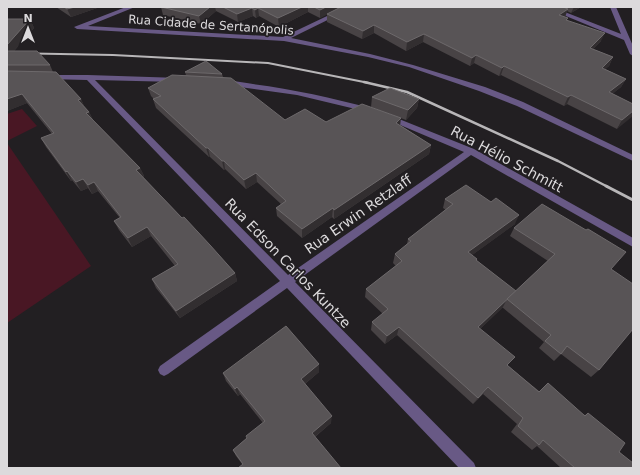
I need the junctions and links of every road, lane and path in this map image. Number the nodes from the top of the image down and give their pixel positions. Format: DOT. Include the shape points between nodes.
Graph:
graph roads {
  1 [pos="132,7"];
  2 [pos="351,7"];
  3 [pos="547,7"];
  4 [pos="613,7"];
  5 [pos="284,39"];
  6 [pos="627,39"];
  7 [pos="633,54"];
  8 [pos="37,77"];
  9 [pos="88,78"];
  10 [pos="182,80"];
  11 [pos="213,82"];
  12 [pos="471,151"];
  13 [pos="633,158"];
  14 [pos="633,243"];
  15 [pos="287,282"];
  16 [pos="164,370"];
  17 [pos="469,468"];
  1 -- 5 [label="street, Rua Cidade de Sertanópolis" via="77,27"];
  2 -- 5 [label="street"];
  3 -- 6 [label="street"];
  4 -- 6 [label="street"];
  5 -- 13 [label="street, Rua Cidade de Sertanópolis" via="368,55 452,79 520,104"];
  6 -- 7 [label="street"];
  8 -- 9 [label="street"];
  9 -- 10 [label="street"];
  9 -- 15 [label="street, Rua Edson Carlos Kuntze"];
  11 -- 12 [label="street, Rua Hélio Schmitt" via="252,85 378,113"];
  12 -- 14 [label="street, Rua Hélio Schmitt"];
  12 -- 15 [label="street, Rua Erwin Retzlaff"];
  15 -- 16 [label="street, Rua Erwin Retzlaff"];
  15 -- 17 [label="street, Rua Edson Carlos Kuntze"];
}
